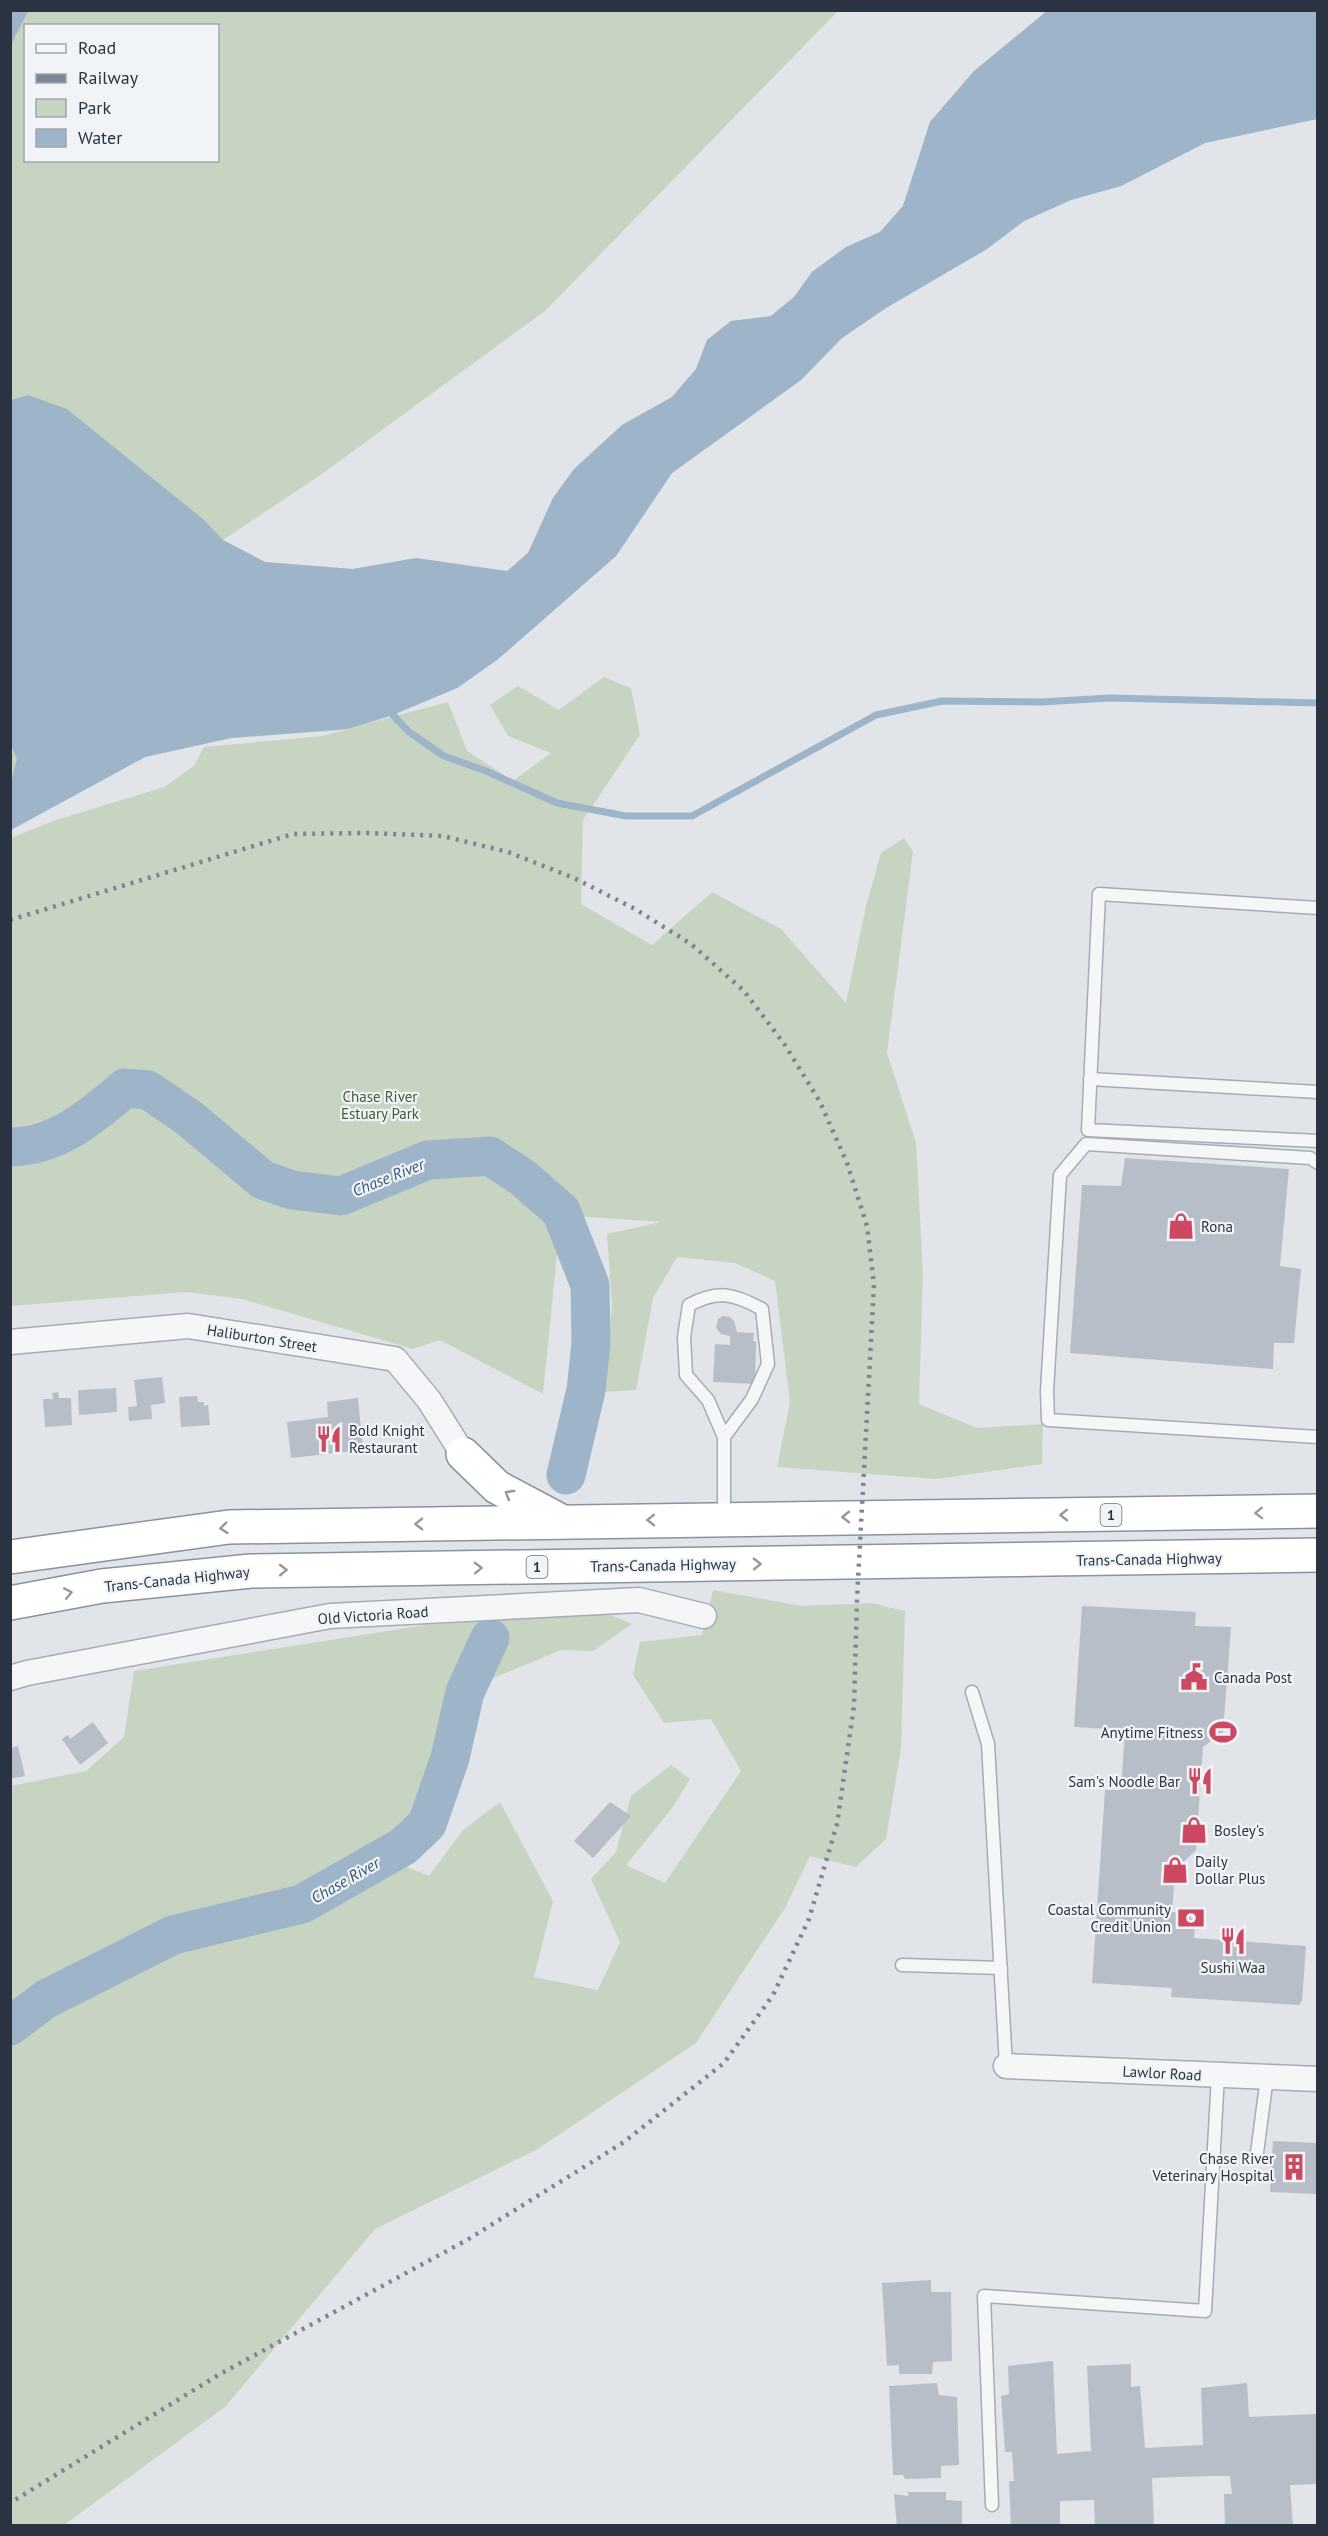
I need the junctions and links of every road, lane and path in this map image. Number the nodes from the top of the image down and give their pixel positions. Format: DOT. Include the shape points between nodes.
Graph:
graph roads {
  1 [pos="1317,908"];
  2 [pos="1090,1079"];
  3 [pos="1317,1092"];
  4 [pos="1317,1141"];
  5 [pos="1317,1163"];
  6 [pos="10,1341"];
  7 [pos="724,1437"];
  8 [pos="1317,1437"];
  9 [pos="463,1454"];
  10 [pos="1317,1511"];
  11 [pos="724,1518"];
  12 [pos="561,1521"];
  13 [pos="1317,1555"];
  14 [pos="10,1557"];
  15 [pos="10,1604"];
  16 [pos="704,1616"];
  17 [pos="10,1678"];
  18 [pos="972,1692"];
  19 [pos="902,1965"];
  20 [pos="1001,1968"];
  21 [pos="1006,2066"];
  22 [pos="1218,2075"];
  23 [pos="1267,2077"];
  24 [pos="1317,2079"];
  25 [pos="1257,2153"];
  26 [pos="992,2505"];
  1 -- 2 [label="lane" via="1099,894"];
  2 -- 3 [label="lane"];
  2 -- 4 [label="lane" via="1088,1130"];
  5 -- 8 [label="lane" via="1310,1158 1086,1144 1060,1175 1047,1391 1048,1420"];
  6 -- 9 [label="street, Haliburton Street" via="188,1326 395,1359 429,1400"];
  7 -- 7 [label="lane" via="752,1399 768,1364 762,1309 738,1297 706,1295 689,1305 684,1337 686,1375 708,1400"];
  7 -- 11 [label="lane"];
  12 -- 9 [label="highway, one-way" via="496,1487"];
  10 -- 11 [label="highway, 1, one-way"];
  11 -- 12 [label="highway, 1, one-way"];
  12 -- 14 [label="highway, 1, one-way" via="229,1527"];
  15 -- 13 [label="highway, Trans-Canada Highway / 1, one-way" via="102,1586 251,1571"];
  16 -- 17 [label="street, Old Victoria Road" via="639,1600 330,1616"];
  18 -- 20 [label="lane" via="988,1744"];
  19 -- 20 [label="lane"];
  20 -- 21 [label="lane"];
  21 -- 22 [label="street, Lawlor Road"];
  22 -- 23 [label="street, Lawlor Road"];
  22 -- 26 [label="lane" via="1205,2311 984,2296"];
  23 -- 24 [label="street, Lawlor Road"];
  23 -- 25 [label="lane"];
}
